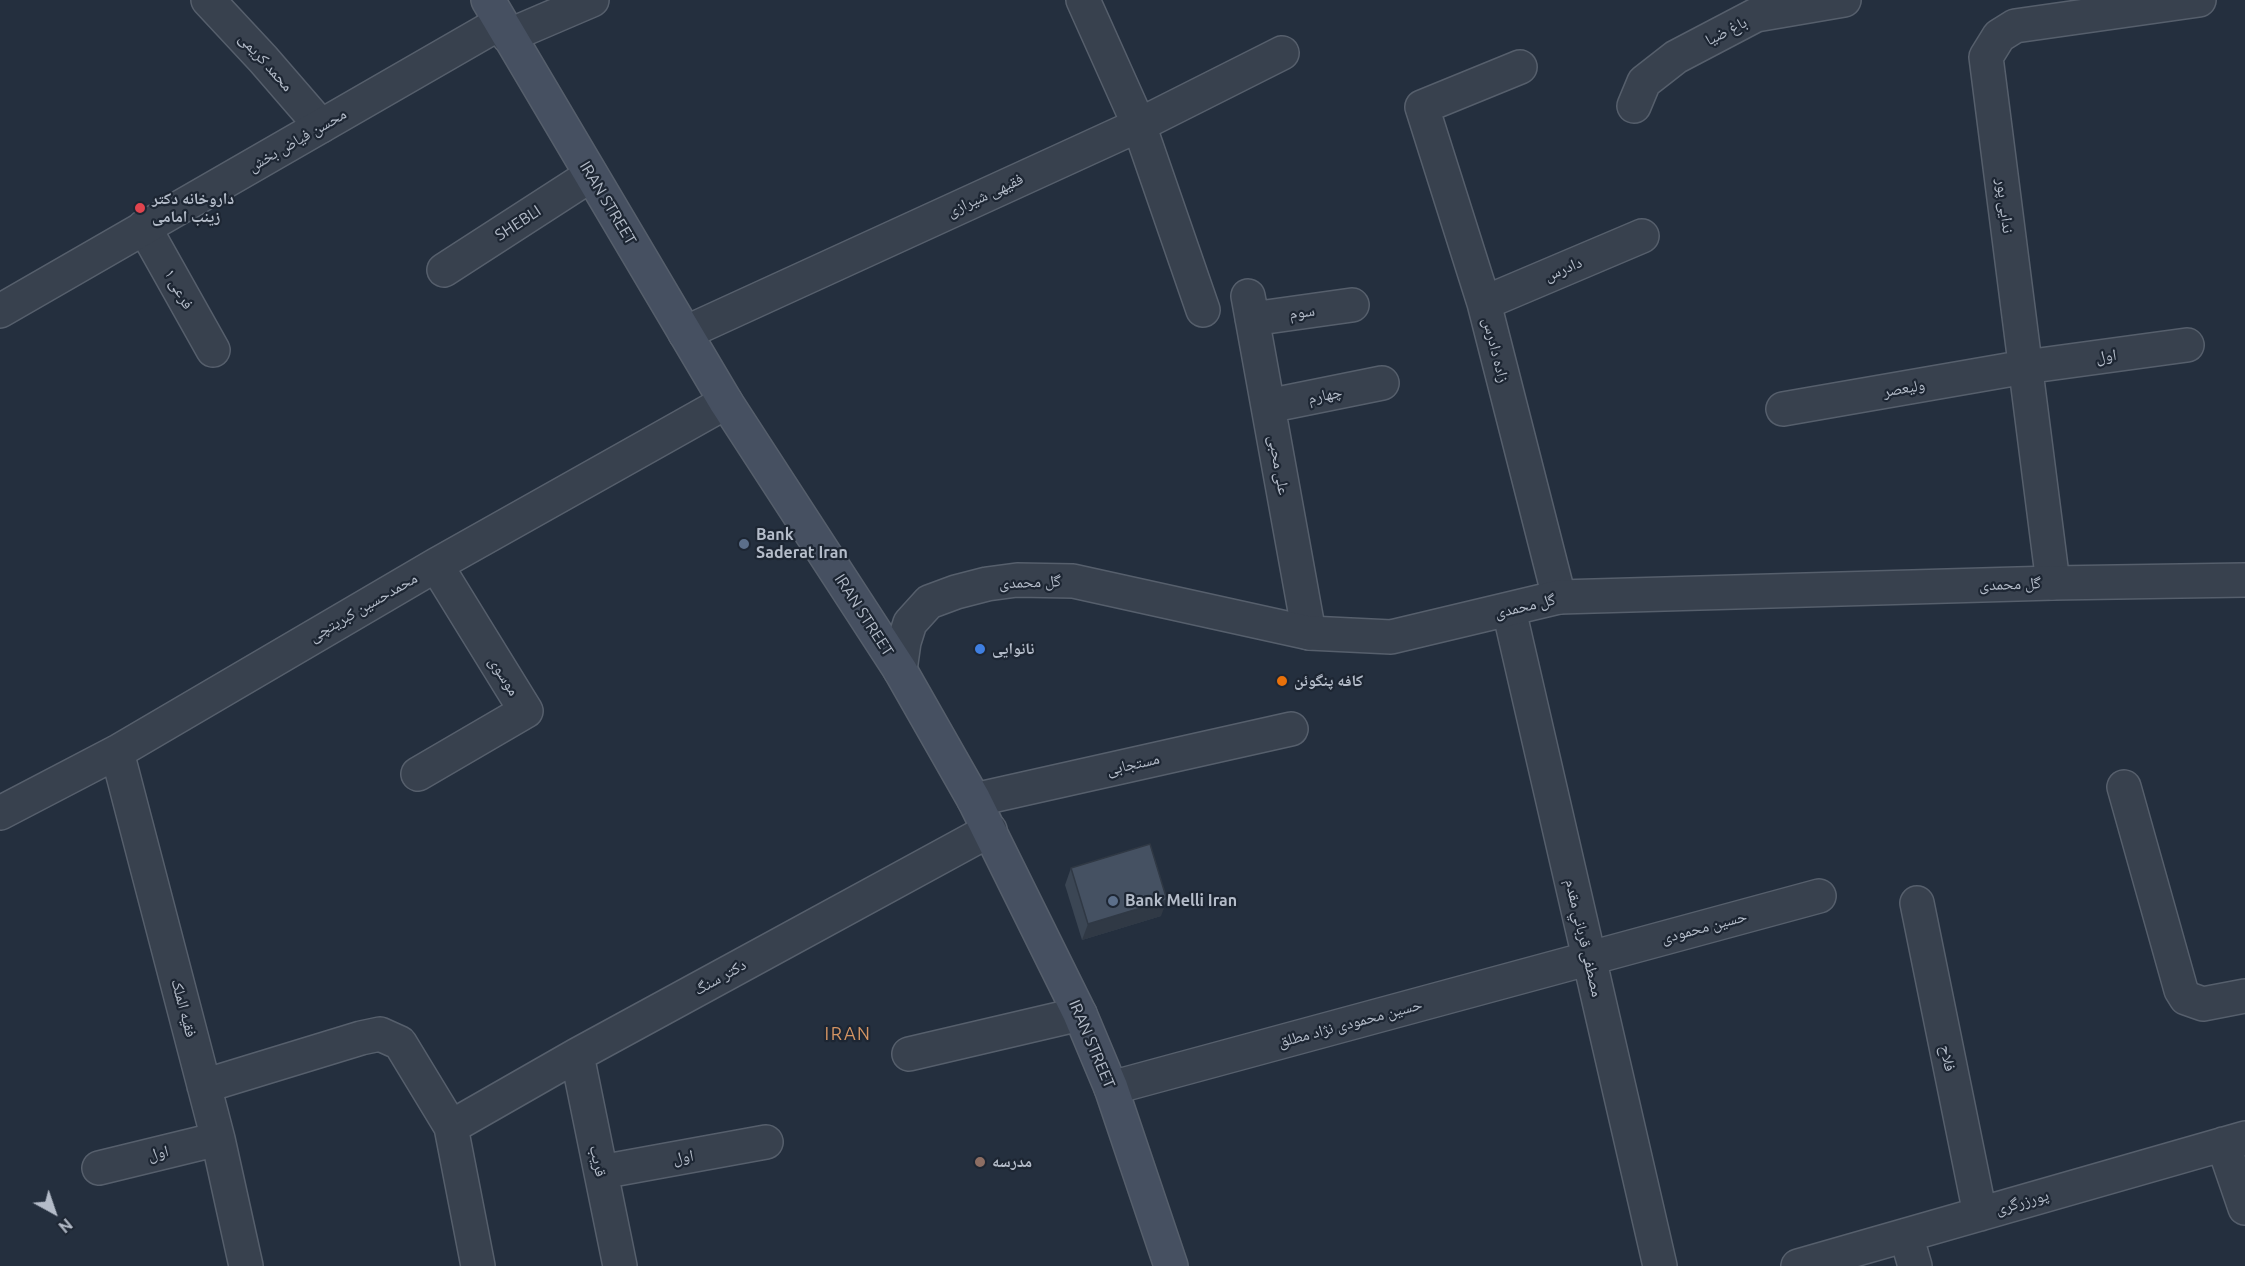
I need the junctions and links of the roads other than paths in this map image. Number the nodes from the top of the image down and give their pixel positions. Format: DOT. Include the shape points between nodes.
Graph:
graph roads {
  1 [pos="208,0"];
  2 [pos="592,0"];
  3 [pos="1083,0"];
  4 [pos="1844,0"];
  5 [pos="2199,0"];
  6 [pos="2119,6"];
  7 [pos="2011,13"];
  8 [pos="499,20"];
  9 [pos="1282,53"];
  10 [pos="1520,67"];
  11 [pos="1634,106"];
  12 [pos="1139,125"];
  13 [pos="321,126"];
  14 [pos="591,176"];
  15 [pos="144,227"];
  16 [pos="1642,236"];
  17 [pos="444,270"];
  18 [pos="1484,303"];
  19 [pos="1352,305"];
  20 [pos="1250,307"];
  21 [pos="1203,310"];
  22 [pos="0,311"];
  23 [pos="685,333"];
  24 [pos="2187,345"];
  25 [pos="213,350"];
  26 [pos="2025,367"];
  27 [pos="1382,383"];
  28 [pos="726,402"];
  29 [pos="1269,406"];
  30 [pos="1783,409"];
  31 [pos="436,565"];
  32 [pos="2245,580"];
  33 [pos="2053,583"];
  34 [pos="1559,597"];
  35 [pos="1509,610"];
  36 [pos="1309,633"];
  37 [pos="900,670"];
  38 [pos="1291,729"];
  39 [pos="117,752"];
  40 [pos="418,774"];
  41 [pos="2124,787"];
  42 [pos="974,800"];
  43 [pos="0,813"];
  44 [pos="990,830"];
  45 [pos="1819,896"];
  46 [pos="1917,903"];
  47 [pos="1589,958"];
  48 [pos="2245,996"];
  49 [pos="1080,1014"];
  50 [pos="909,1054"];
  51 [pos="577,1055"];
  52 [pos="204,1086"];
  53 [pos="1111,1088"];
  54 [pos="451,1127"];
  55 [pos="218,1139"];
  56 [pos="2234,1141"];
  57 [pos="766,1143"];
  58 [pos="99,1168"];
  59 [pos="601,1173"];
  60 [pos="2245,1208"];
  61 [pos="1980,1214"];
  62 [pos="1906,1235"];
  63 [pos="246,1266"];
  64 [pos="478,1266"];
  65 [pos="620,1266"];
  66 [pos="1171,1266"];
  67 [pos="1660,1266"];
  68 [pos="1798,1266"];
  69 [pos="1915,1266"];
  1 -- 13 [label="street, محمد کریمی"];
  2 -- 8 [label="street, محسن فیاض بخش"];
  3 -- 12 [label="street"];
  4 -- 11 [label="street, باغ ضیا" via="1756,15 1676,57 1644,82"];
  5 -- 6 [label="street, ندایی پور"];
  6 -- 7 [label="street, ندایی پور"];
  7 -- 26 [label="street, ندایی پور" via="1986,57"];
  8 -- 13 [label="street, محسن فیاض بخش"];
  8 -- 14 [label="main road, IRAN STREET"];
  9 -- 12 [label="street, فقیهی شیرازی"];
  10 -- 18 [label="street, زاده دادرس" via="1422,107"];
  12 -- 21 [label="street"];
  12 -- 23 [label="street, فقیهی شیرازی"];
  13 -- 15 [label="street, محسن فیاض بخش"];
  14 -- 17 [label="street, SHEBLI"];
  14 -- 23 [label="main road, IRAN STREET"];
  15 -- 22 [label="street, محسن فیاض بخش"];
  15 -- 25 [label="street, فرعی ۱"];
  16 -- 18 [label="street, دادرس"];
  18 -- 34 [label="street, زاده دادرس"];
  19 -- 20 [label="street, سوم"];
  20 -- 29 [label="street, علی محبی"];
  23 -- 28 [label="main road, IRAN STREET"];
  24 -- 26 [label="street, اول"];
  26 -- 30 [label="street, ولیعصر"];
  26 -- 33 [label="street, ندایی پور"];
  27 -- 29 [label="street, چهارم"];
  28 -- 31 [label="street, محمدحسین کبریتچی"];
  28 -- 37 [label="main road, IRAN STREET"];
  29 -- 36 [label="street, علی محبی"];
  31 -- 39 [label="street, محمدحسین کبریتچی"];
  31 -- 40 [label="street, موسوی" via="526,711"];
  32 -- 33 [label="street, گل محمدی"];
  33 -- 34 [label="street, گل محمدی"];
  34 -- 35 [label="street, گل محمدی"];
  35 -- 36 [label="street, گل محمدی" via="1391,637"];
  35 -- 47 [label="street, مصطفی قرباني مقدم"];
  36 -- 37 [label="street, گل محمدی" via="1073,581 1017,580 966,589 929,602 910,623"];
  37 -- 42 [label="main road, IRAN STREET"];
  38 -- 42 [label="street, مستجابی"];
  39 -- 43 [label="street, محمدحسین کبریتچی"];
  39 -- 52 [label="street, فقیه الملک"];
  41 -- 48 [label="street" via="2181,990 2186,998 2204,1004"];
  42 -- 44 [label="main road, IRAN STREET"];
  44 -- 49 [label="main road, IRAN STREET"];
  44 -- 51 [label="street, دکتر سنگ"];
  45 -- 47 [label="street, حسین محمودی"];
  46 -- 61 [label="street, فلاح"];
  47 -- 53 [label="street, حسین محمودی نژاد مطلق"];
  47 -- 67 [label="street, مصطفی قرباني مقدم"];
  49 -- 50 [label="street"];
  49 -- 53 [label="main road, IRAN STREET"];
  51 -- 54 [label="street, دکتر سنگ"];
  51 -- 59 [label="street, قریب"];
  52 -- 54 [label="street" via="380,1034 400,1043"];
  52 -- 55 [label="street, فقیه الملک"];
  53 -- 66 [label="main road, IRAN STREET"];
  54 -- 64 [label="street"];
  55 -- 58 [label="street, اول"];
  55 -- 63 [label="street, فقیه الملک"];
  56 -- 60 [label="street"];
  56 -- 61 [label="street, پورزرگری"];
  57 -- 59 [label="street, اول"];
  59 -- 65 [label="street, قریب"];
  61 -- 62 [label="street, پورزرگری"];
  62 -- 68 [label="street, پورزرگری"];
  62 -- 69 [label="street"];
}
